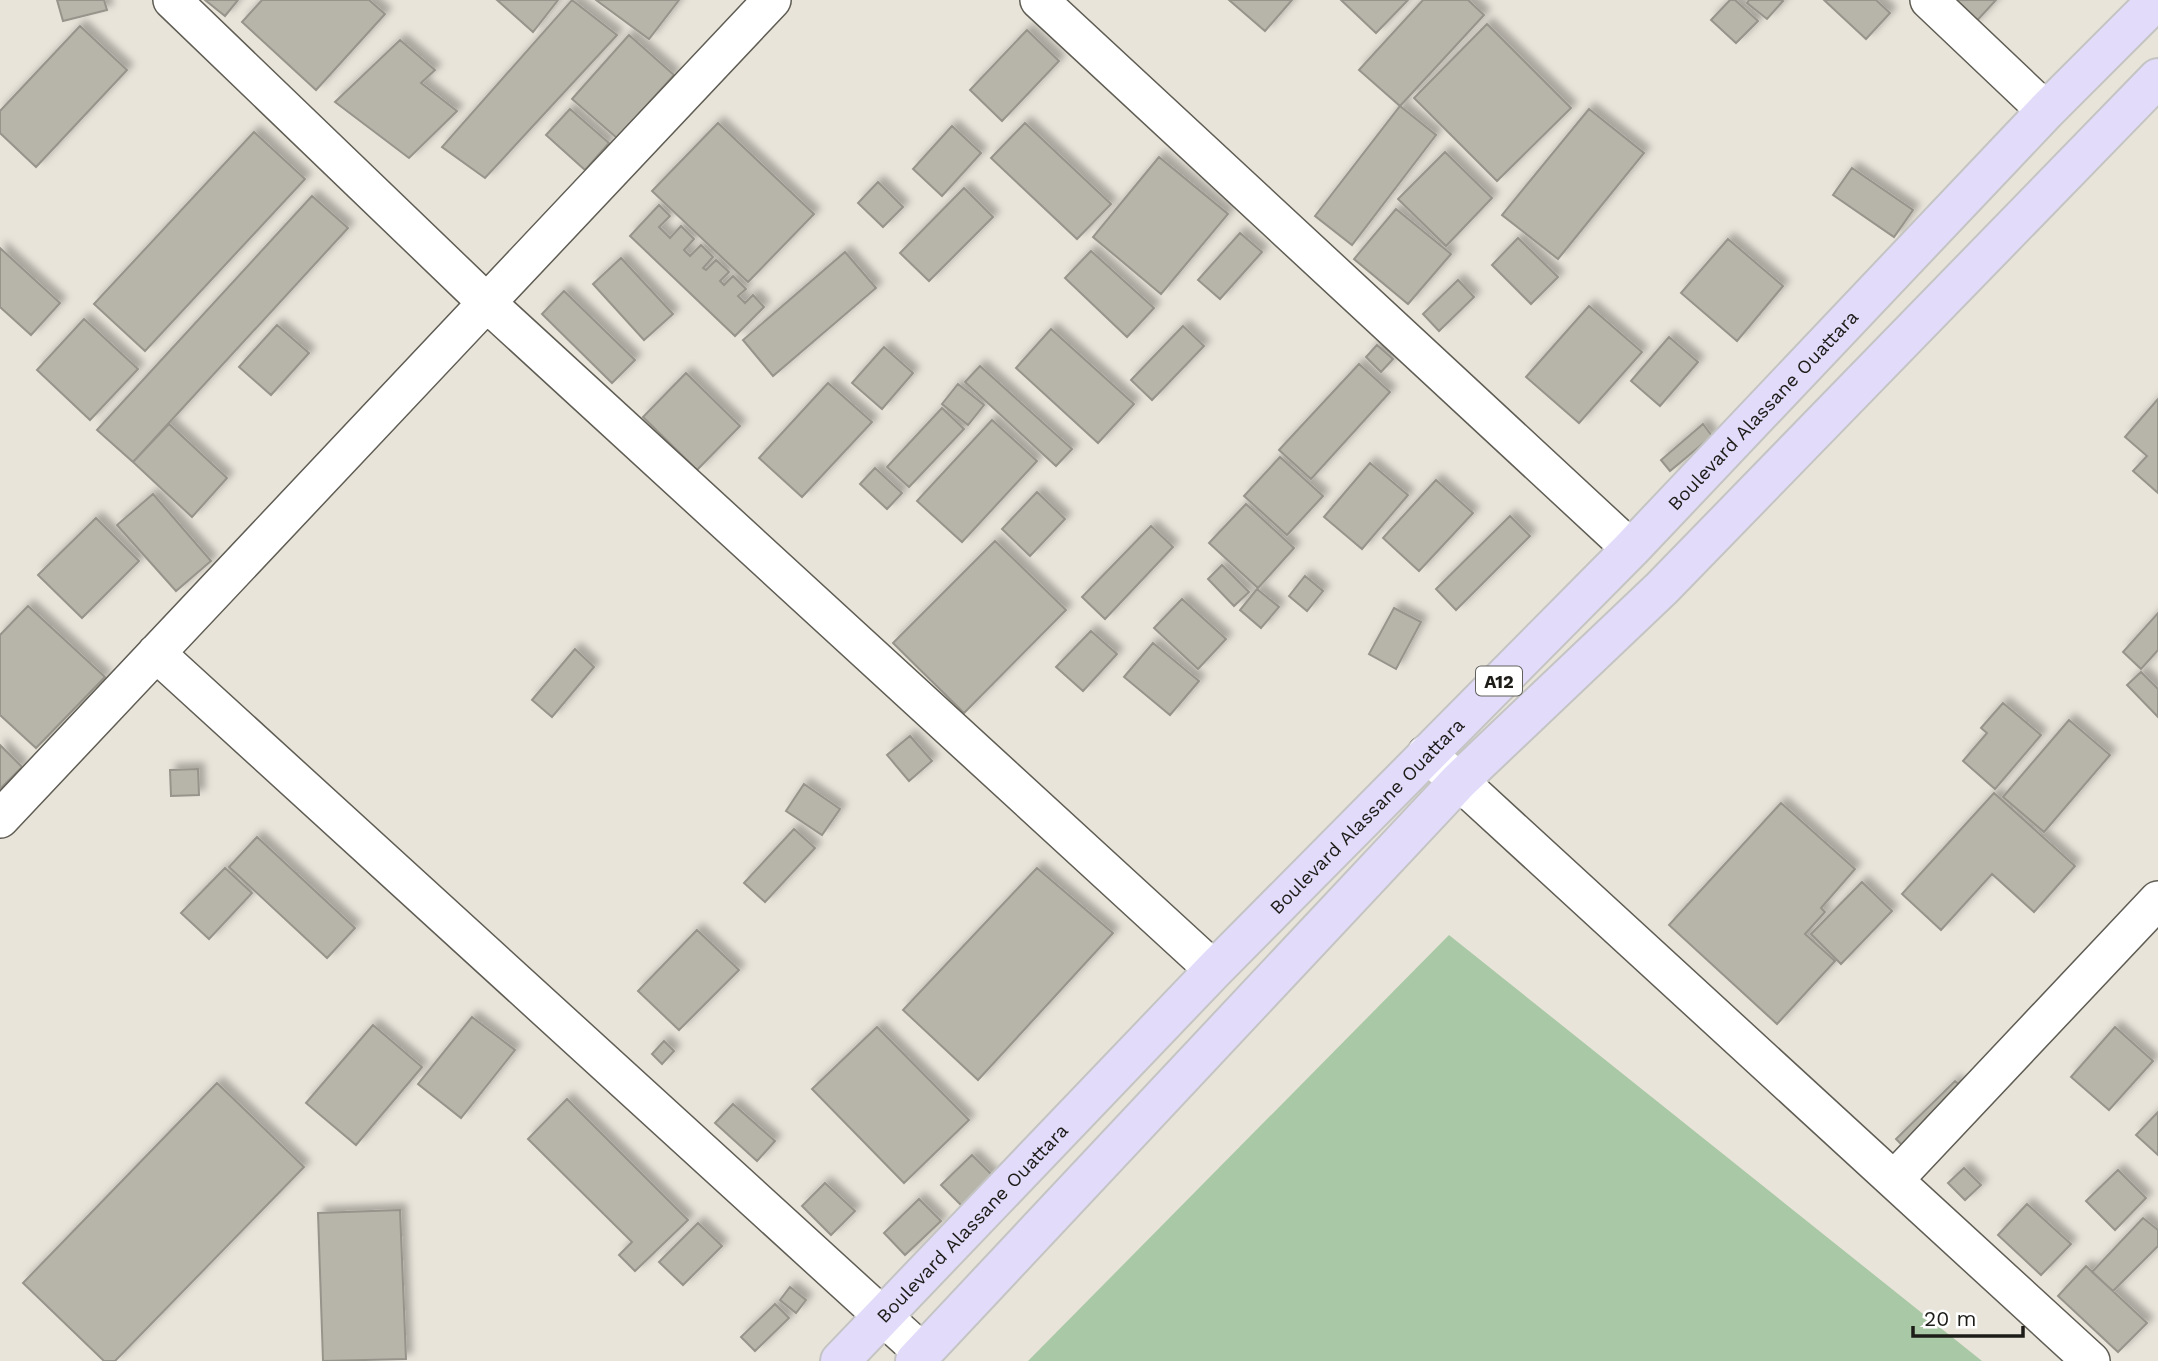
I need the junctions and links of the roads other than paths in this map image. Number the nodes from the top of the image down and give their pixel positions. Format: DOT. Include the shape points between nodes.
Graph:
graph roads {
  1 [pos="172,0"];
  2 [pos="772,0"];
  3 [pos="1039,0"];
  4 [pos="1929,0"];
  5 [pos="2157,0"];
  6 [pos="2158,78"];
  7 [pos="2046,111"];
  8 [pos="1923,244"];
  9 [pos="1963,278"];
  10 [pos="487,303"];
  11 [pos="1631,549"];
  12 [pos="156,653"];
  13 [pos="1426,754"];
  14 [pos="1459,781"];
  15 [pos="0,819"];
  16 [pos="2158,900"];
  17 [pos="1214,970"];
  18 [pos="1894,1180"];
  19 [pos="884,1315"];
  20 [pos="919,1357"];
  21 [pos="840,1361"];
  22 [pos="2091,1361"];
  1 -- 10 [label="street"];
  2 -- 10 [label="street"];
  3 -- 11 [label="street"];
  4 -- 7 [label="street"];
  5 -- 7 [label="main road, Boulevard Alassane Ouattara / A12"];
  6 -- 9 [label="main road, A12"];
  7 -- 8 [label="main road, Boulevard Alassane Ouattara / A12"];
  8 -- 9 [label="main road"];
  8 -- 11 [label="main road, Boulevard Alassane Ouattara / A12"];
  9 -- 14 [label="main road, A12" via="1662,588"];
  10 -- 12 [label="street"];
  10 -- 17 [label="street"];
  11 -- 13 [label="main road, Boulevard Alassane Ouattara / A12"];
  12 -- 15 [label="street"];
  12 -- 19 [label="street"];
  13 -- 14 [label="street"];
  13 -- 17 [label="main road, Boulevard Alassane Ouattara / A12"];
  14 -- 18 [label="street"];
  14 -- 20 [label="main road, A12"];
  16 -- 18 [label="street"];
  17 -- 19 [label="main road, Boulevard Alassane Ouattara / A12"];
  18 -- 22 [label="street"];
  19 -- 20 [label="street"];
  19 -- 21 [label="main road, Boulevard Alassane Ouattara / A12"];
}
